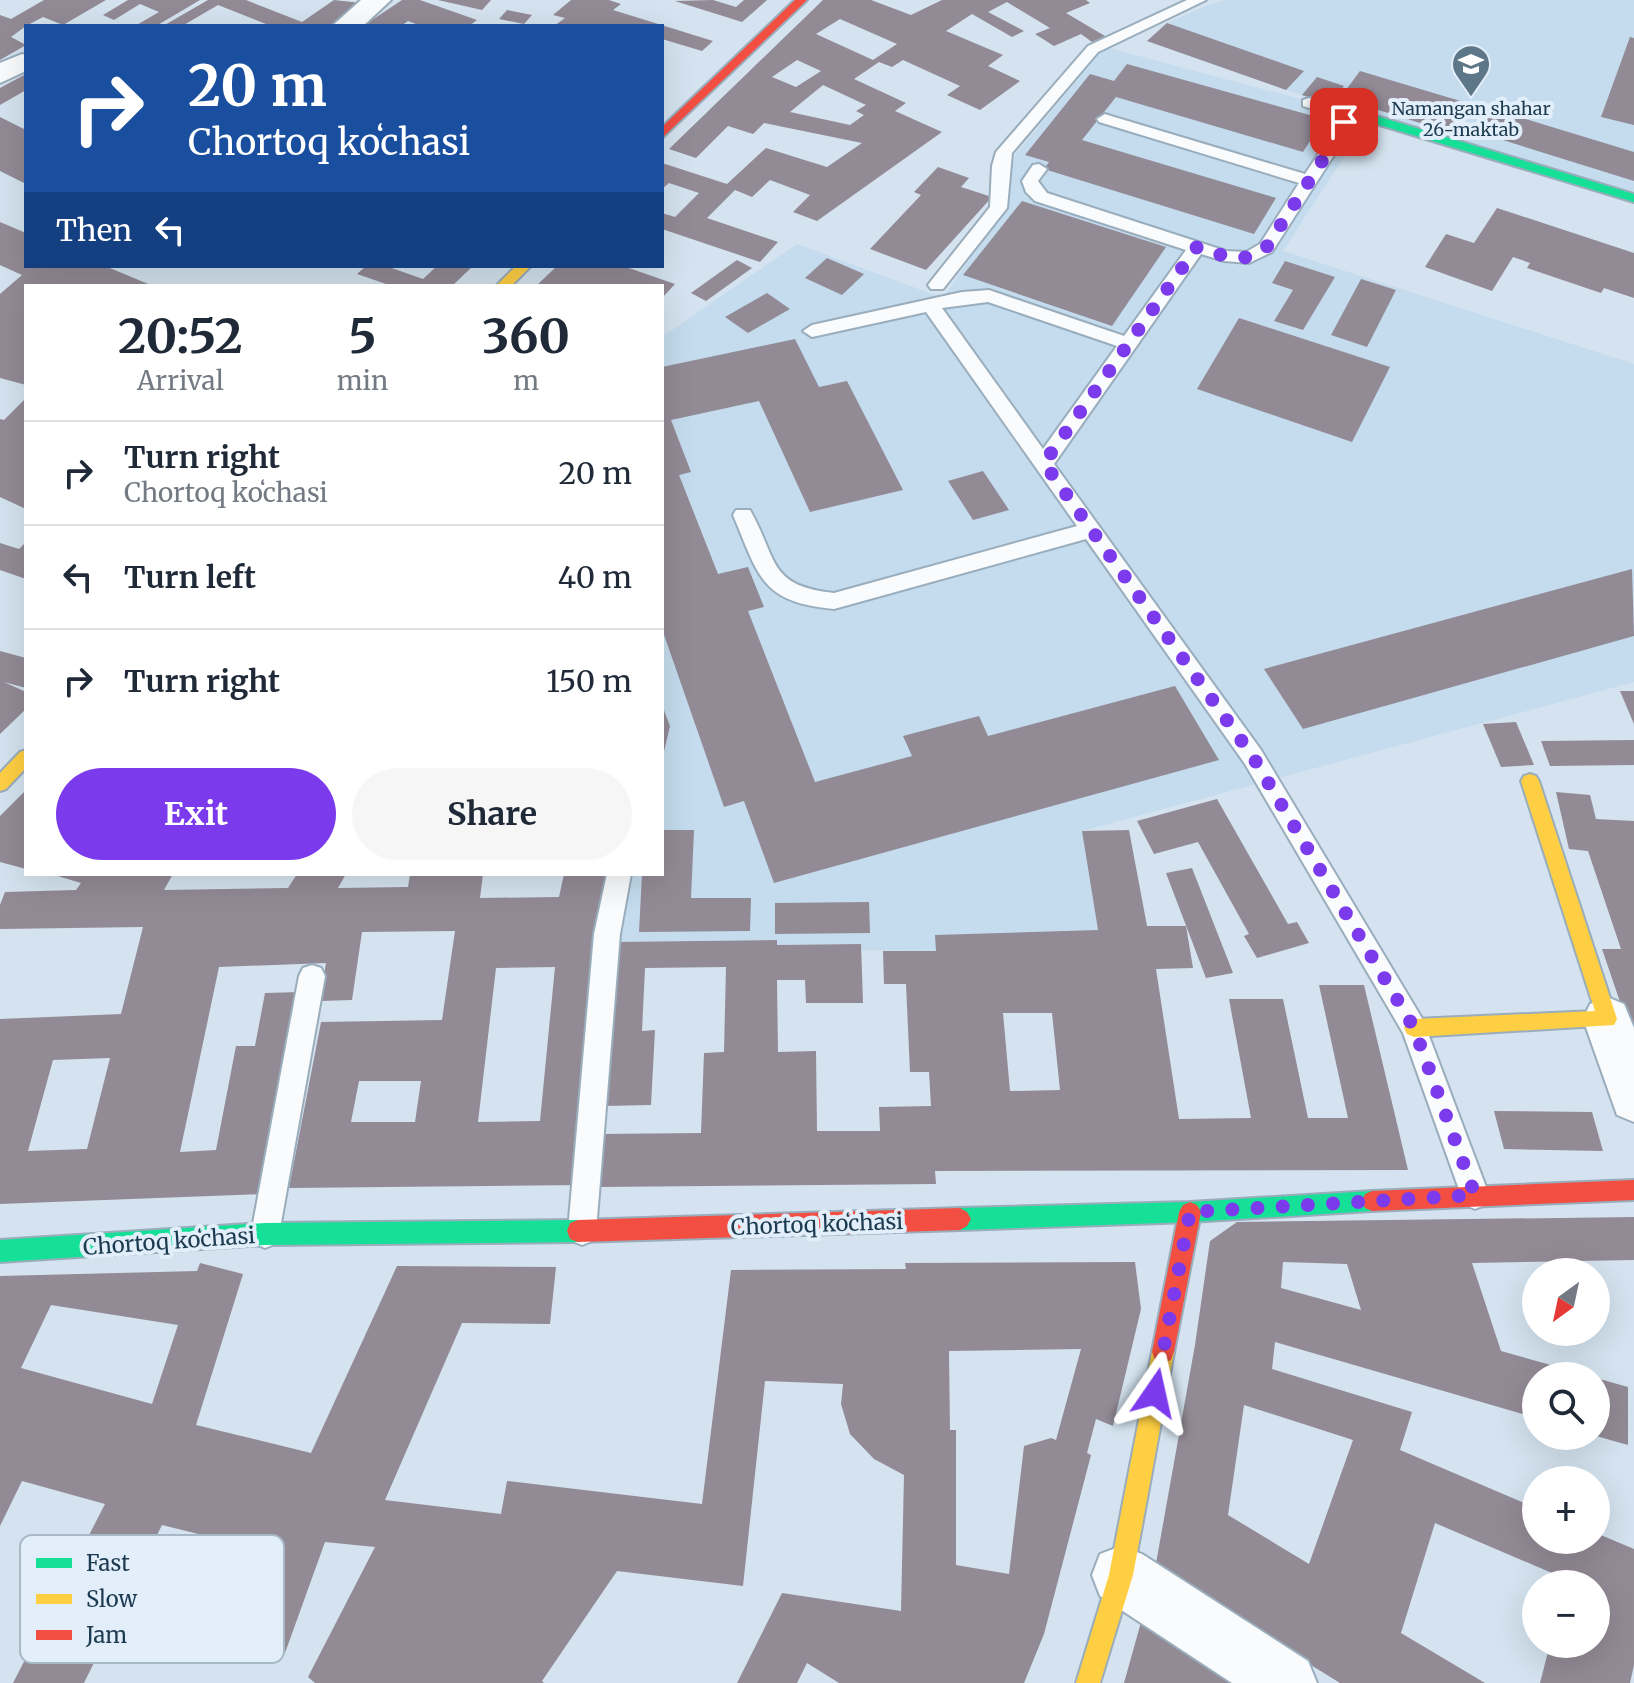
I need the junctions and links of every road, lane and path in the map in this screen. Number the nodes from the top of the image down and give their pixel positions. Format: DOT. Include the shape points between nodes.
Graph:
graph roads {
  1 [pos="378,0"];
  2 [pos="801,0"];
  3 [pos="1199,0"];
  4 [pos="348,24"];
  5 [pos="1118,102"];
  6 [pos="1309,103"];
  7 [pos="1357,114"];
  8 [pos="664,132"];
  9 [pos="1039,169"];
  10 [pos="1310,181"];
  11 [pos="1634,198"];
  12 [pos="1197,247"];
  13 [pos="522,268"];
  14 [pos="505,284"];
  15 [pos="934,295"];
  16 [pos="812,331"];
  17 [pos="1129,344"];
  18 [pos="1044,463"];
  19 [pos="743,515"];
  20 [pos="1091,530"];
  21 [pos="24,759"];
  22 [pos="1530,781"];
  23 [pos="0,784"];
  24 [pos="619,876"];
  25 [pos="312,976"];
  26 [pos="1607,1019"];
  27 [pos="1414,1028"];
  28 [pos="1634,1099"];
  29 [pos="1634,1190"];
  30 [pos="1475,1195"];
  31 [pos="1190,1212"];
  32 [pos="582,1231"];
  33 [pos="265,1234"];
  34 [pos="0,1251"];
  35 [pos="1121,1575"];
  36 [pos="1088,1683"];
  37 [pos="1286,1683"];
  1 -- 4 [label="street"];
  2 -- 8 [label="main road"];
  3 -- 15 [label="lane" via="1104,43 1085,57 1004,152 998,169 998,208"];
  5 -- 10 [label="lane" via="1100,125"];
  6 -- 10 [label="lane" via="1344,122"];
  7 -- 11 [label="main road"];
  9 -- 12 [label="lane" via="1030,181 1041,197"];
  10 -- 12 [label="lane" via="1258,255 1237,259"];
  12 -- 17 [label="lane"];
  13 -- 14 [label="main road"];
  15 -- 16 [label="lane"];
  15 -- 17 [label="lane" via="989,296"];
  15 -- 18 [label="lane"];
  17 -- 18 [label="lane"];
  18 -- 20 [label="lane"];
  19 -- 20 [label="lane" via="775,584 791,594 834,601"];
  20 -- 27 [label="lane" via="1253,757"];
  21 -- 23 [label="main road"];
  22 -- 26 [label="main road"];
  24 -- 32 [label="lane" via="607,934"];
  25 -- 33 [label="lane"];
  26 -- 27 [label="main road"];
  26 -- 28 [label="street"];
  27 -- 30 [label="lane"];
  29 -- 30 [label="main road, Chortoq koʻchasi"];
  30 -- 31 [label="main road, Chortoq koʻchasi"];
  31 -- 32 [label="main road, Chortoq koʻchasi"];
  31 -- 35 [label="main road"];
  32 -- 33 [label="main road, Chortoq koʻchasi"];
  33 -- 34 [label="main road, Chortoq koʻchasi"];
  35 -- 36 [label="main road"];
  35 -- 37 [label="street"];
}
